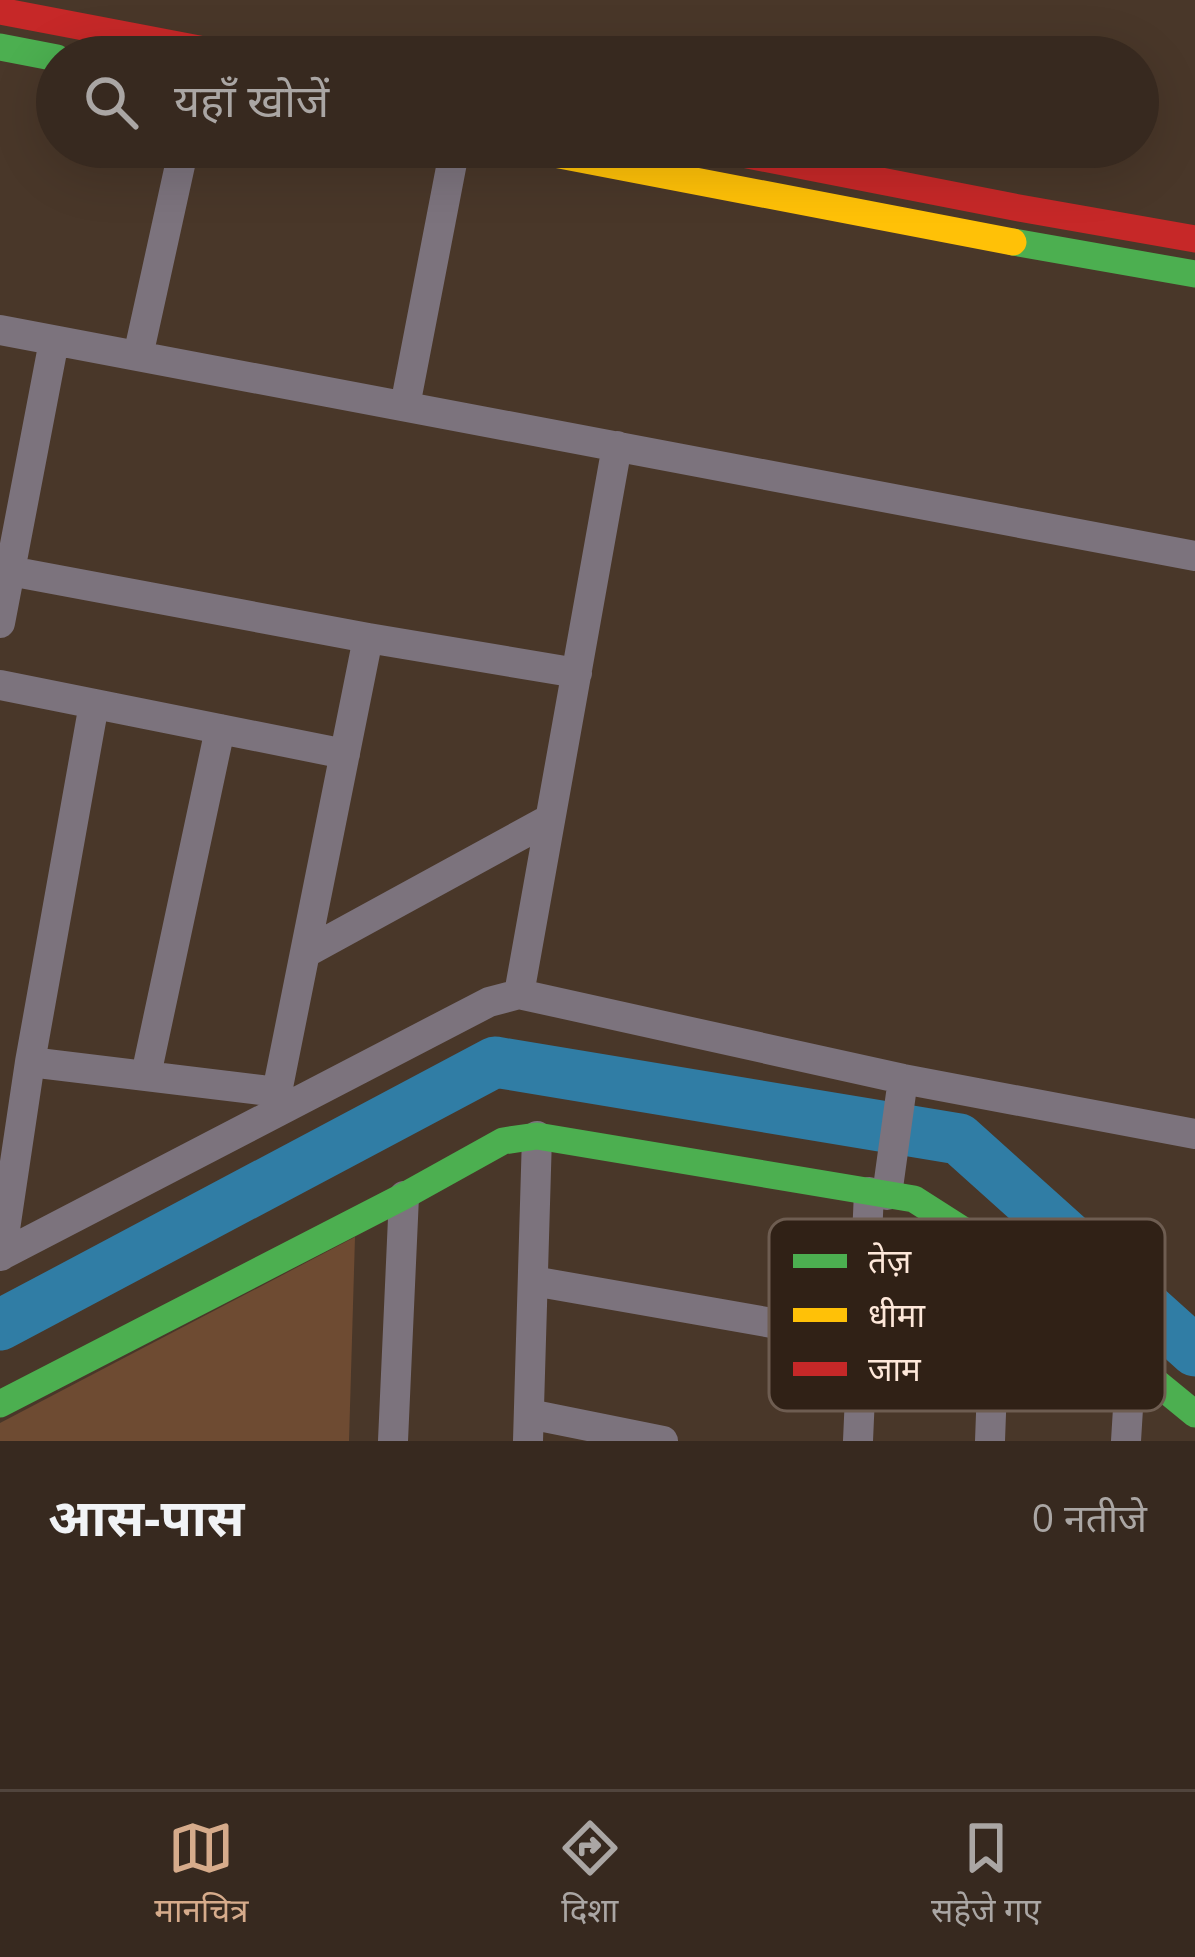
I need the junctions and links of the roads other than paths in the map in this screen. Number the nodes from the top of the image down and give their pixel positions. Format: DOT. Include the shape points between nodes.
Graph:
graph roads {
  1 [pos="0,11"];
  2 [pos="119,36"];
  3 [pos="0,47"];
  4 [pos="36,54"];
  5 [pos="179,168"];
  6 [pos="451,168"];
  7 [pos="627,168"];
  8 [pos="814,168"];
  9 [pos="1195,239"];
  10 [pos="1195,274"];
  11 [pos="0,330"];
  12 [pos="54,341"];
  13 [pos="138,356"];
  14 [pos="405,406"];
  15 [pos="617,446"];
  16 [pos="1195,556"];
  17 [pos="10,571"];
  18 [pos="0,623"];
  19 [pos="368,638"];
  20 [pos="577,674"];
  21 [pos="0,685"];
  22 [pos="94,704"];
  23 [pos="220,729"];
  24 [pos="345,754"];
  25 [pos="550,820"];
  26 [pos="305,953"];
  27 [pos="519,994"];
  28 [pos="31,1062"];
  29 [pos="146,1075"];
  30 [pos="902,1087"];
  31 [pos="275,1102"];
  32 [pos="1195,1135"];
  33 [pos="537,1136"];
  34 [pos="882,1186"];
  35 [pos="404,1196"];
  36 [pos="878,1219"];
  37 [pos="945,1219"];
  38 [pos="1,1256"];
  39 [pos="533,1281"];
  40 [pos="769,1322"];
  41 [pos="1165,1389"];
  42 [pos="0,1404"];
  43 [pos="859,1411"];
  44 [pos="991,1411"];
  45 [pos="1128,1411"];
  46 [pos="1195,1414"];
  47 [pos="528,1427"];
  48 [pos="394,1441"];
  49 [pos="663,1441"];
  50 [pos="858,1441"];
  51 [pos="990,1441"];
  52 [pos="1126,1441"];
  1 -- 2 [label="street"];
  3 -- 4 [label="street"];
  5 -- 13 [label="street"];
  6 -- 14 [label="street"];
  7 -- 10 [label="street"];
  8 -- 9 [label="street"];
  11 -- 12 [label="street"];
  12 -- 13 [label="street"];
  12 -- 17 [label="street"];
  13 -- 14 [label="street"];
  14 -- 15 [label="street"];
  15 -- 16 [label="street"];
  15 -- 20 [label="street"];
  17 -- 18 [label="street"];
  17 -- 19 [label="street"];
  19 -- 20 [label="street"];
  19 -- 24 [label="street"];
  20 -- 25 [label="street"];
  21 -- 22 [label="street"];
  22 -- 23 [label="street"];
  22 -- 28 [label="street"];
  23 -- 24 [label="street"];
  23 -- 29 [label="street"];
  24 -- 26 [label="street"];
  25 -- 26 [label="street"];
  25 -- 27 [label="street"];
  26 -- 31 [label="street"];
  27 -- 30 [label="street"];
  27 -- 31 [label="street"];
  28 -- 29 [label="street"];
  28 -- 38 [label="street"];
  29 -- 31 [label="street"];
  30 -- 32 [label="street"];
  30 -- 34 [label="street"];
  31 -- 38 [label="street"];
  33 -- 34 [label="street"];
  33 -- 35 [label="street" via="503,1141"];
  33 -- 39 [label="street"];
  34 -- 36 [label="street"];
  34 -- 37 [label="street"];
  35 -- 42 [label="street"];
  35 -- 48 [label="street"];
  39 -- 40 [label="street"];
  39 -- 47 [label="street"];
  41 -- 46 [label="street"];
  43 -- 50 [label="street"];
  44 -- 51 [label="street"];
  45 -- 52 [label="street"];
  47 -- 49 [label="street"];
}
